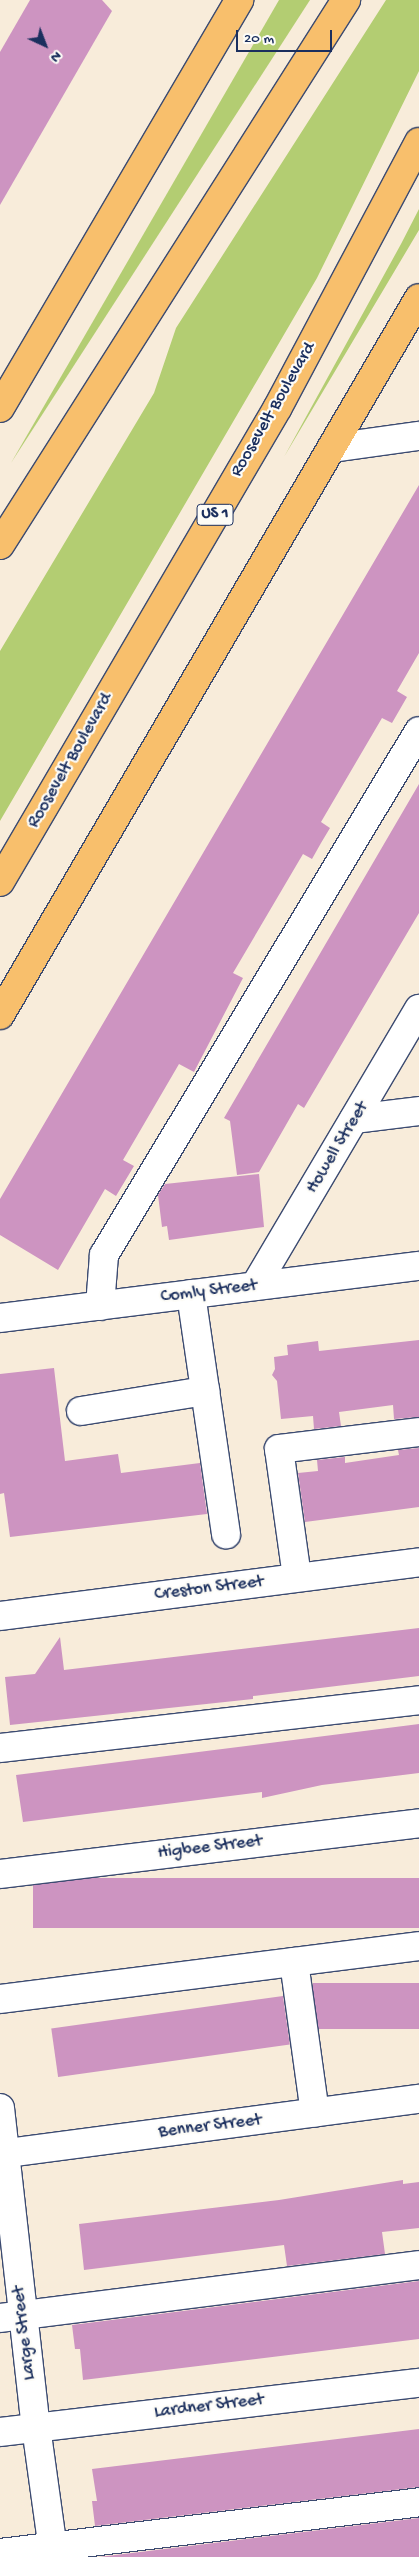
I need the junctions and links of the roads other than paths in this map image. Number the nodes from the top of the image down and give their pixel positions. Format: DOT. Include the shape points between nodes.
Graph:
graph roads {
  1 [pos="239,0"];
  2 [pos="346,0"];
  3 [pos="419,142"];
  4 [pos="419,298"];
  5 [pos="0,408"];
  6 [pos="419,436"];
  7 [pos="332,448"];
  8 [pos="0,545"];
  9 [pos="419,731"];
  10 [pos="0,882"];
  11 [pos="419,1009"];
  12 [pos="0,1015"];
  13 [pos="419,1111"];
  14 [pos="354,1119"];
  15 [pos="419,1266"];
  16 [pos="255,1286"];
  17 [pos="191,1294"];
  18 [pos="100,1306"];
  19 [pos="0,1318"];
  20 [pos="205,1391"];
  21 [pos="82,1411"];
  22 [pos="419,1432"];
  23 [pos="226,1534"];
  24 [pos="419,1562"];
  25 [pos="297,1577"];
  26 [pos="0,1616"];
  27 [pos="419,1700"];
  28 [pos="0,1748"];
  29 [pos="419,1823"];
  30 [pos="0,1874"];
  31 [pos="419,1946"];
  32 [pos="294,1962"];
  33 [pos="0,1999"];
  34 [pos="419,2099"];
  35 [pos="0,2108"];
  36 [pos="315,2113"];
  37 [pos="3,2154"];
  38 [pos="419,2265"];
  39 [pos="11,2316"];
  40 [pos="419,2383"];
  41 [pos="36,2427"];
  42 [pos="0,2432"];
  43 [pos="419,2502"];
  44 [pos="53,2551"];
  45 [pos="0,2553"];
  1 -- 5 [label="highway"];
  2 -- 8 [label="highway"];
  3 -- 10 [label="highway, Roosevelt Boulevard / US 1" via="278,407"];
  4 -- 7 [label="highway"];
  6 -- 7 [label="street"];
  7 -- 12 [label="highway"];
  9 -- 18 [label="street" via="104,1255"];
  11 -- 14 [label="street, Howell Street"];
  13 -- 14 [label="street"];
  14 -- 16 [label="street, Howell Street"];
  15 -- 16 [label="street, Comly Street"];
  16 -- 17 [label="street, Comly Street"];
  17 -- 18 [label="street, Comly Street"];
  17 -- 20 [label="street"];
  18 -- 19 [label="street, Comly Street"];
  20 -- 21 [label="street"];
  20 -- 23 [label="street"];
  22 -- 25 [label="street" via="279,1449"];
  24 -- 25 [label="street, Creston Street"];
  25 -- 26 [label="street, Creston Street"];
  27 -- 28 [label="street"];
  29 -- 30 [label="street, Higbee Street"];
  31 -- 32 [label="street"];
  32 -- 33 [label="street"];
  32 -- 36 [label="street"];
  34 -- 36 [label="street, Benner Street"];
  35 -- 37 [label="street, Large Street"];
  36 -- 37 [label="street, Benner Street"];
  37 -- 39 [label="street, Large Street"];
  38 -- 39 [label="street"];
  39 -- 41 [label="street, Large Street"];
  40 -- 41 [label="street, Lardner Street"];
  41 -- 42 [label="street, Lardner Street"];
  41 -- 44 [label="street, Large Street"];
  43 -- 44 [label="street"];
  44 -- 45 [label="street"];
}
